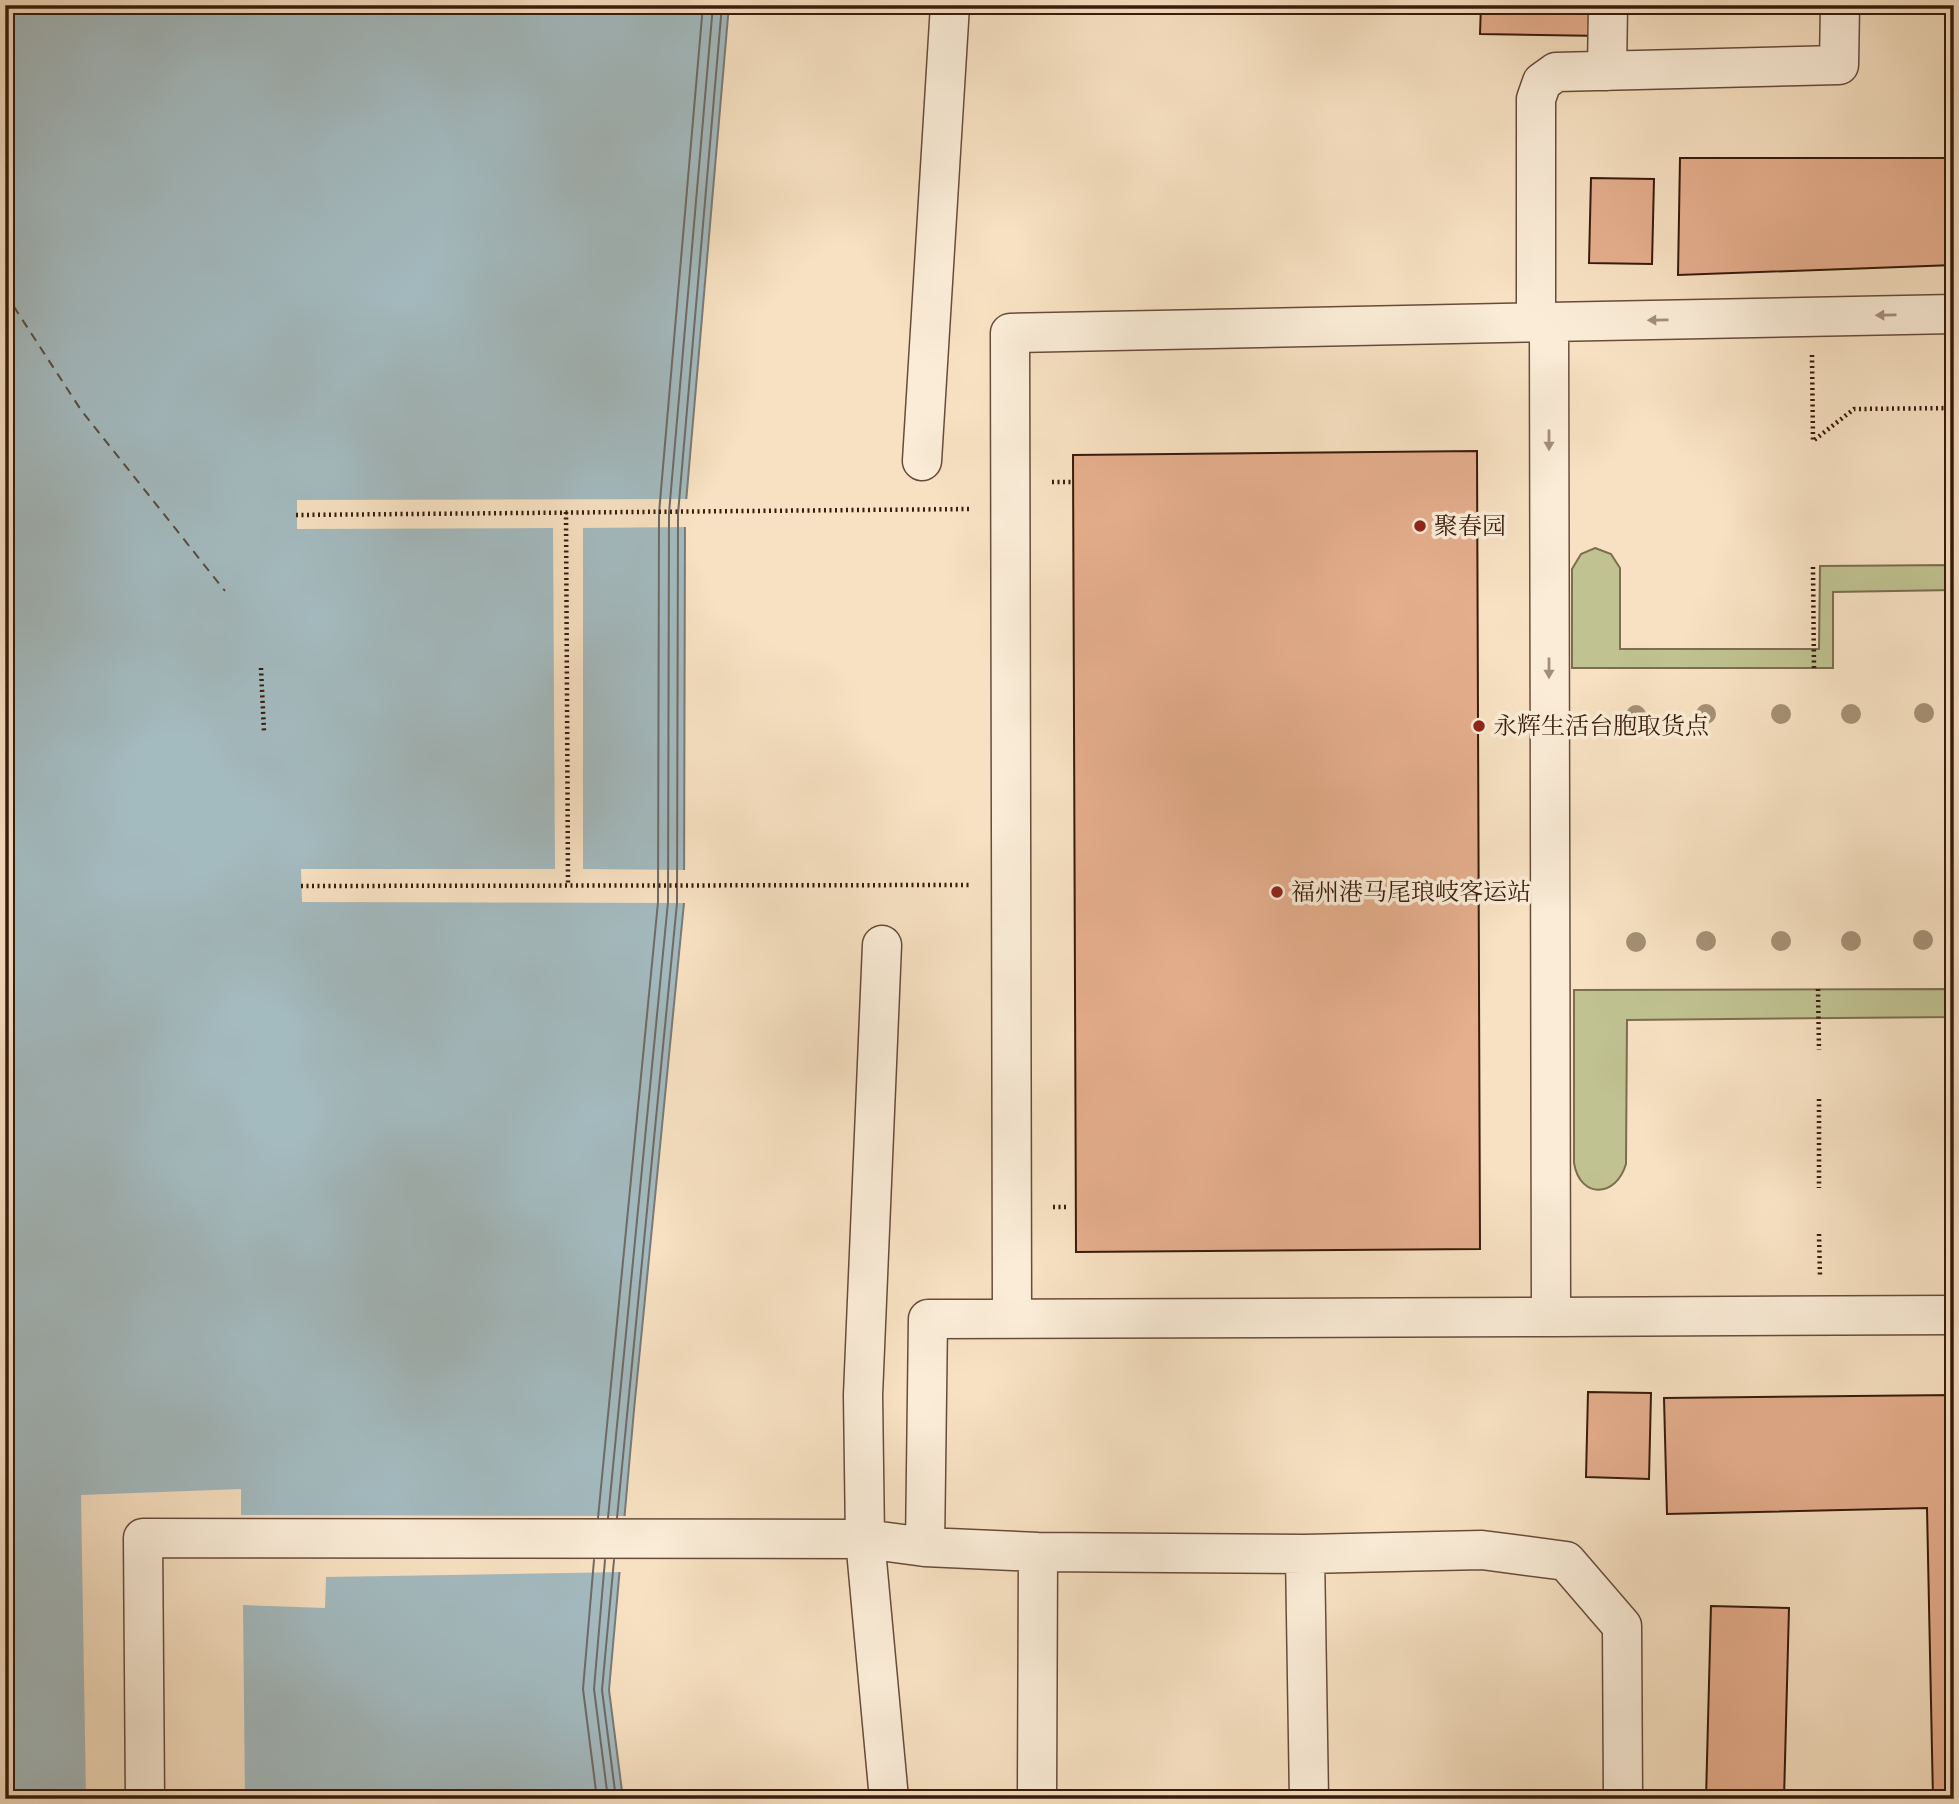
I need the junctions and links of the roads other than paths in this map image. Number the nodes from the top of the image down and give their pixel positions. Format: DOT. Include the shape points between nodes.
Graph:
graph roads {
  1 [pos="950,5"];
  2 [pos="1608,5"];
  3 [pos="1840,5"];
  4 [pos="1607,71"];
  5 [pos="1954,314"];
  6 [pos="1543,322"];
  7 [pos="922,461"];
  8 [pos="881,944"];
  9 [pos="1954,1315"];
  10 [pos="1550,1317"];
  11 [pos="1012,1318"];
  12 [pos="865,1539"];
  13 [pos="925,1547"];
  14 [pos="1038,1552"];
  15 [pos="1305,1554"];
  16 [pos="145,1799"];
  17 [pos="889,1799"];
  18 [pos="1037,1799"];
  19 [pos="1309,1799"];
  20 [pos="1623,1799"];
  1 -- 7 [label="lane"];
  2 -- 4 [label="lane"];
  3 -- 4 [label="lane" via="1839,65"];
  4 -- 6 [label="lane" via="1556,72 1542,82 1536,99"];
  5 -- 6 [label="lane, one-way"];
  6 -- 10 [label="lane, one-way"];
  6 -- 11 [label="lane" via="1010,332"];
  8 -- 12 [label="lane" via="863,1395"];
  9 -- 10 [label="lane"];
  10 -- 11 [label="lane"];
  11 -- 13 [label="lane" via="928,1319"];
  12 -- 13 [label="lane"];
  12 -- 16 [label="lane" via="143,1538"];
  12 -- 17 [label="lane"];
  13 -- 14 [label="lane"];
  14 -- 15 [label="lane"];
  14 -- 18 [label="lane"];
  15 -- 19 [label="lane"];
  15 -- 20 [label="lane" via="1482,1550 1566,1561 1622,1626"];
}
